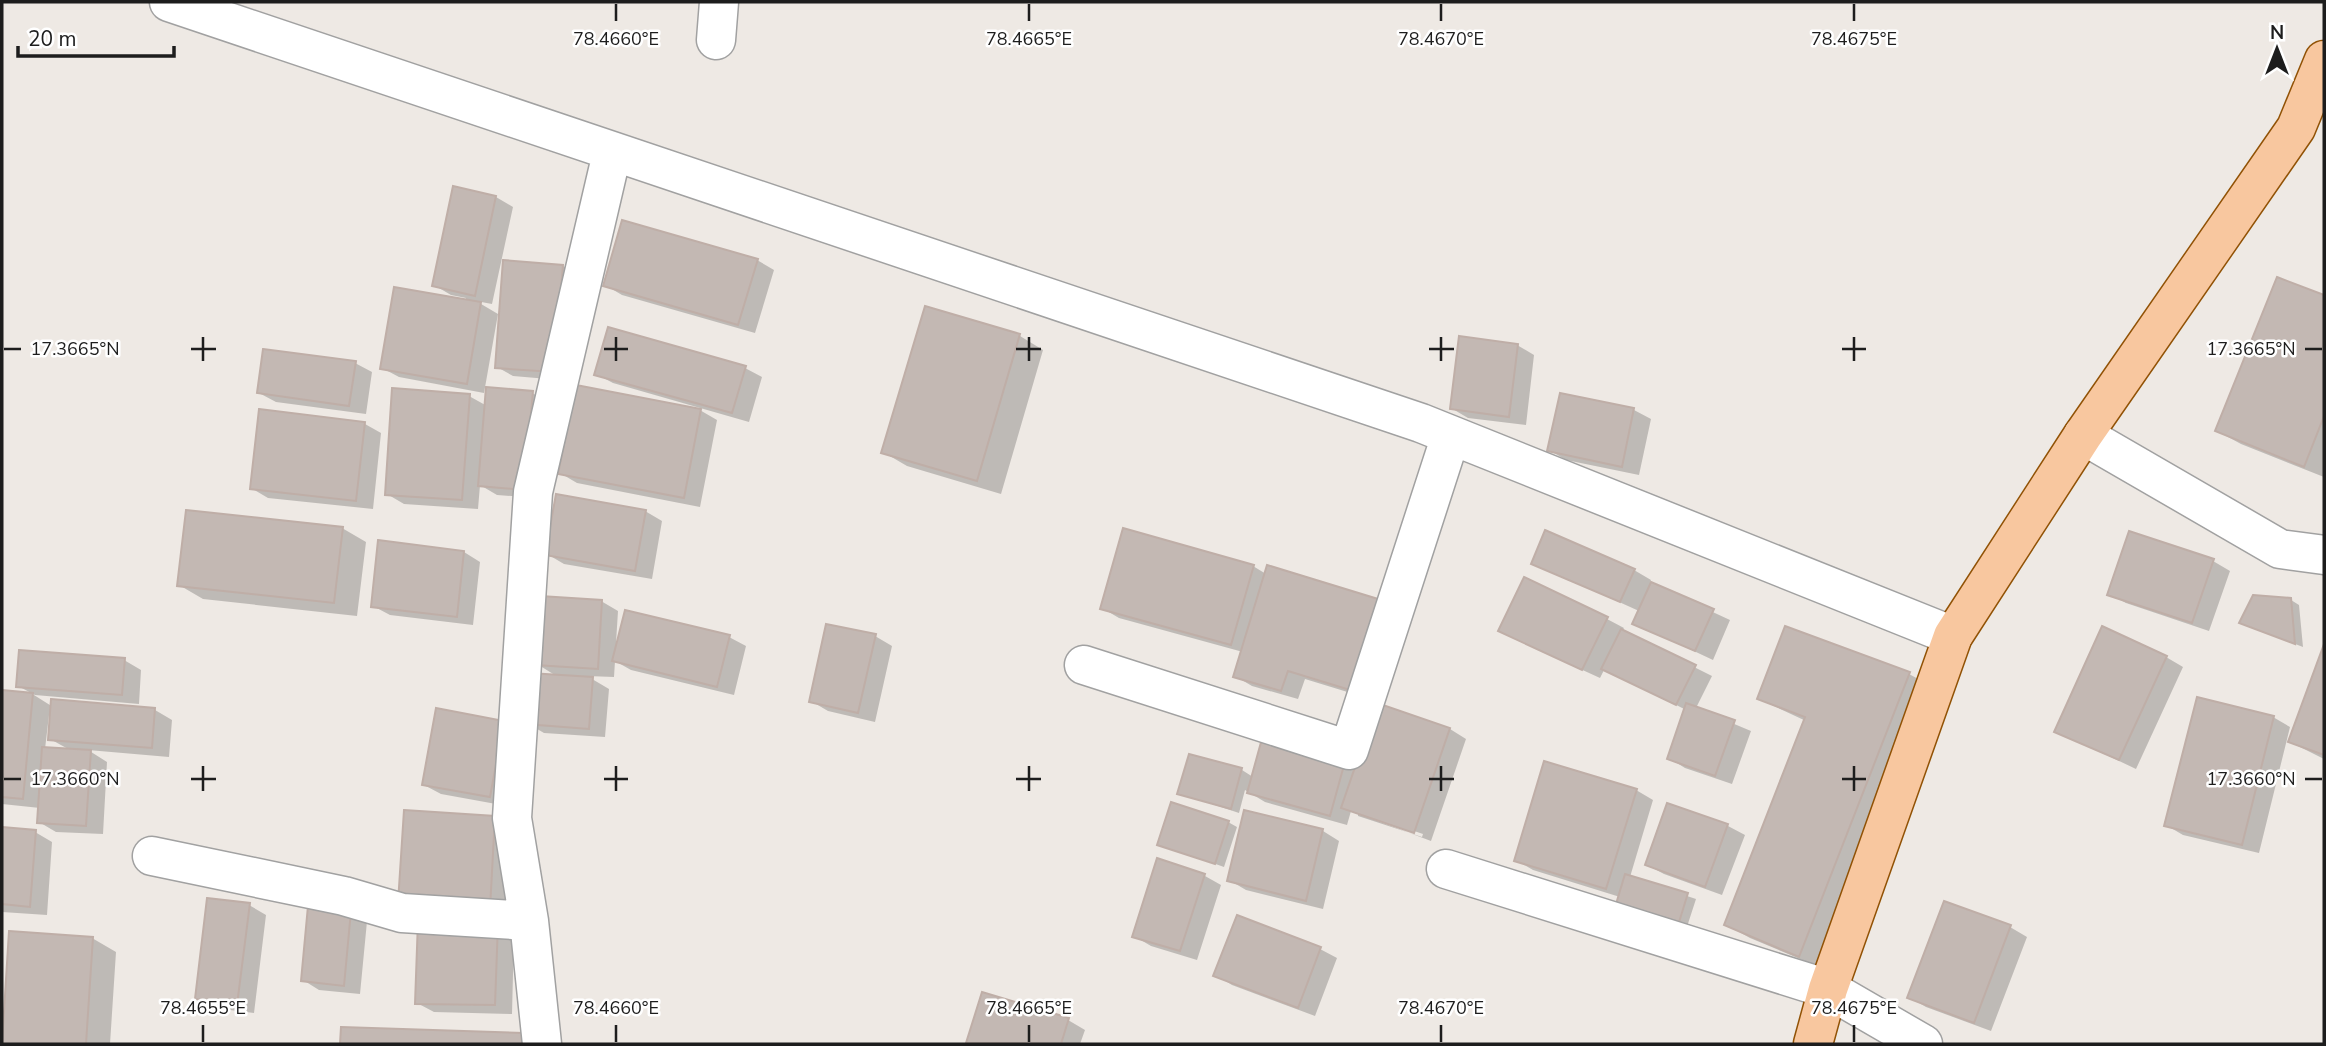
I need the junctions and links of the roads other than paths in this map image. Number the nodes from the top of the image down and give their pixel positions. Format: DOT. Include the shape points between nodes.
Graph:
graph roads {
  1 [pos="169,2"];
  2 [pos="719,2"];
  3 [pos="716,40"];
  4 [pos="2324,60"];
  5 [pos="2310,121"];
  6 [pos="612,153"];
  7 [pos="1451,435"];
  8 [pos="2082,435"];
  9 [pos="2324,555"];
  10 [pos="1953,636"];
  11 [pos="1084,665"];
  12 [pos="152,856"];
  13 [pos="1446,869"];
  14 [pos="528,921"];
  15 [pos="1828,989"];
  16 [pos="542,1044"];
  17 [pos="1813,1044"];
  18 [pos="1923,1044"];
  1 -- 6 [label="street"];
  2 -- 3 [label="street"];
  4 -- 5 [label="main road"];
  5 -- 8 [label="main road"];
  6 -- 7 [label="street"];
  6 -- 14 [label="street" via="533,492 512,818"];
  7 -- 10 [label="street"];
  7 -- 11 [label="street" via="1349,750"];
  8 -- 9 [label="street" via="2280,549"];
  8 -- 10 [label="main road"];
  10 -- 15 [label="main road"];
  12 -- 14 [label="street" via="344,896 402,913"];
  13 -- 15 [label="street"];
  14 -- 16 [label="street"];
  15 -- 17 [label="main road"];
  15 -- 18 [label="street"];
}
